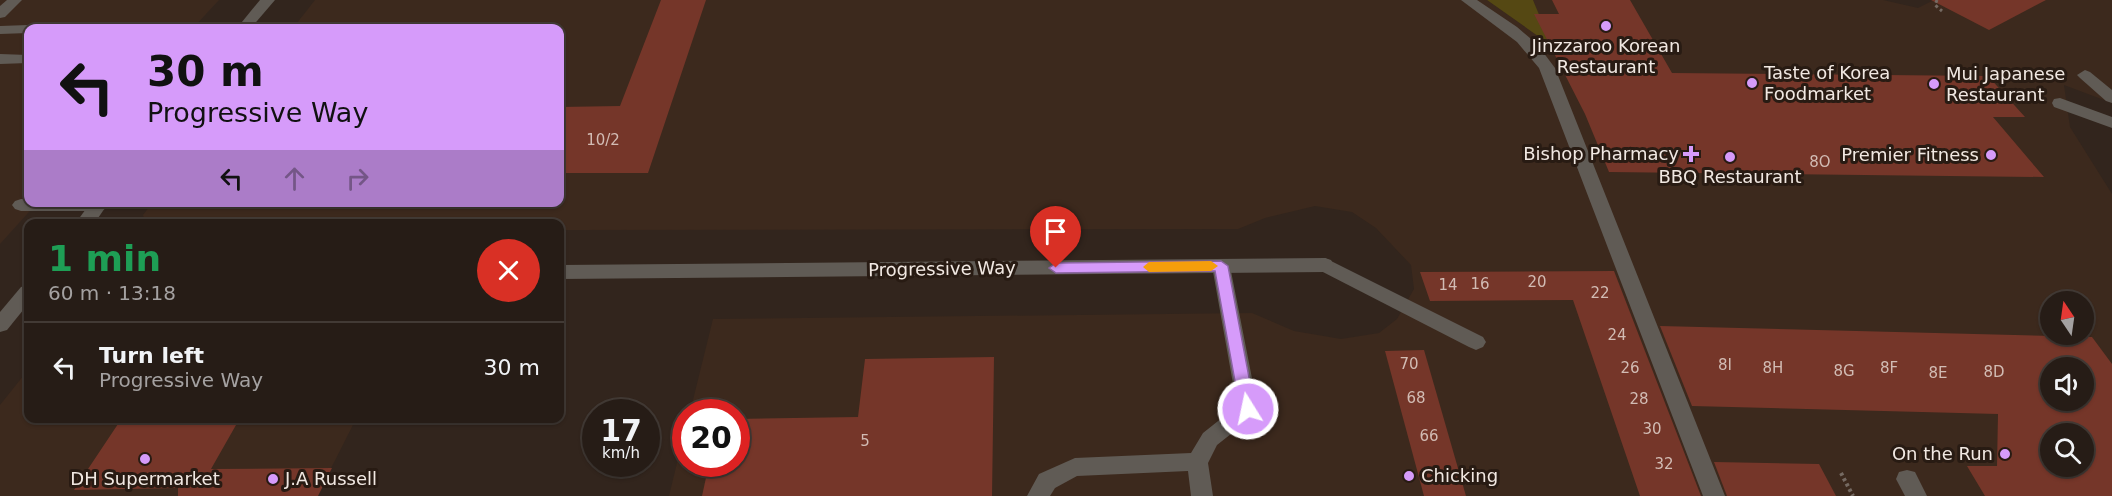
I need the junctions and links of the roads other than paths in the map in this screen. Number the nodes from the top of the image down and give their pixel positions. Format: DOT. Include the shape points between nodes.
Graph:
graph roads {
  1 [pos="15,0"];
  2 [pos="268,0"];
  3 [pos="1468,0"];
  4 [pos="0,14"];
  5 [pos="247,24"];
  6 [pos="24,29"];
  7 [pos="0,30"];
  8 [pos="0,59"];
  9 [pos="24,59"];
  10 [pos="2085,75"];
  11 [pos="2112,98"];
  12 [pos="2061,103"];
  13 [pos="2112,123"];
  14 [pos="21,206"];
  15 [pos="24,206"];
  16 [pos="98,207"];
  17 [pos="88,219"];
  18 [pos="1221,266"];
  19 [pos="564,272"];
  20 [pos="24,297"];
  21 [pos="0,325"];
  22 [pos="1476,342"];
  23 [pos="1197,462"];
  24 [pos="1038,496"];
  25 [pos="1202,496"];
  26 [pos="1714,496"];
  1 -- 4 [label="street"];
  2 -- 5 [label="street"];
  3 -- 26 [label="street" via="1523,39 1547,68"];
  6 -- 7 [label="street"];
  8 -- 9 [label="street"];
  10 -- 11 [label="street"];
  12 -- 13 [label="street"];
  14 -- 15 [label="street"];
  16 -- 17 [label="street"];
  18 -- 19 [label="street, Progressive Way"];
  18 -- 22 [label="street, Progressive Way" via="1325,265"];
  18 -- 23 [label="street" via="1248,409 1210,439"];
  20 -- 21 [label="street"];
  23 -- 24 [label="street" via="1075,467 1047,481"];
  23 -- 25 [label="street"];
}
